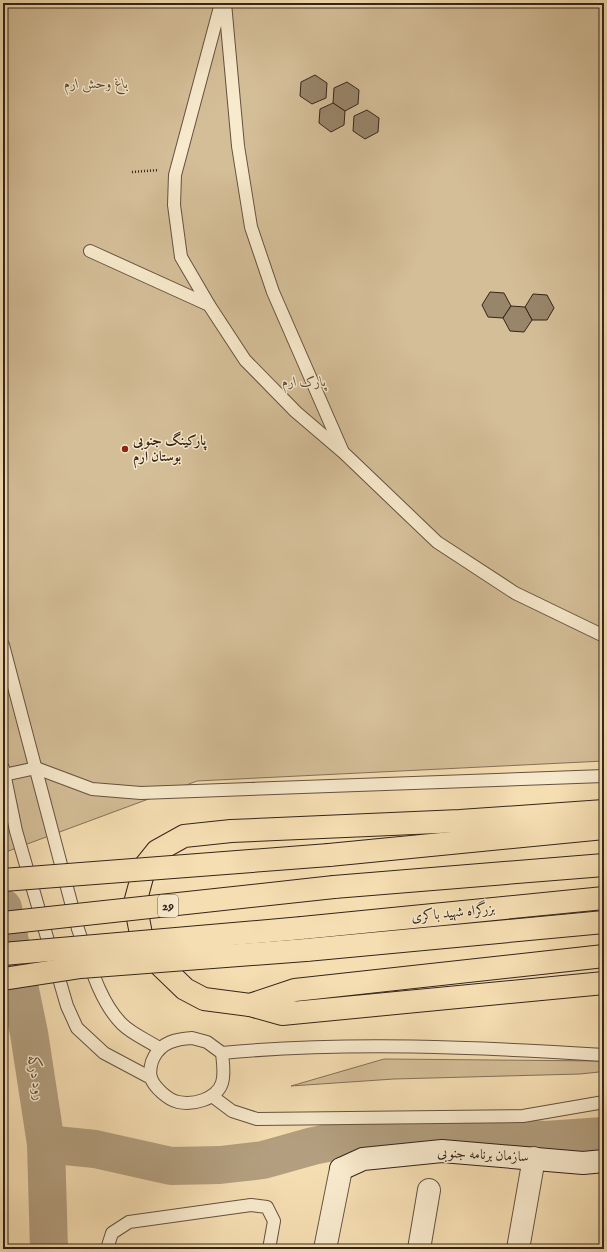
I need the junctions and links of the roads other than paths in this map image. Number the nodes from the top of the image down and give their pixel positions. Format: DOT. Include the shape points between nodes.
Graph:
graph roads {
  1 [pos="221,3"];
  2 [pos="225,3"];
  3 [pos="90,251"];
  4 [pos="209,305"];
  5 [pos="344,453"];
  6 [pos="604,636"];
  7 [pos="3,645"];
  8 [pos="7,681"];
  9 [pos="36,768"];
  10 [pos="4,772"];
  11 [pos="604,776"];
  12 [pos="604,811"];
  13 [pos="604,828"];
  14 [pos="604,865"];
  15 [pos="3,880"];
  16 [pos="604,898"];
  17 [pos="604,922"];
  18 [pos="3,923"];
  19 [pos="3,954"];
  20 [pos="604,956"];
  21 [pos="3,979"];
  22 [pos="604,983"];
  23 [pos="250,1005"];
  24 [pos="159,1048"];
  25 [pos="222,1053"];
  26 [pos="604,1055"];
  27 [pos="151,1078"];
  28 [pos="212,1096"];
  29 [pos="604,1102"];
  30 [pos="534,1158"];
  31 [pos="604,1161"];
  32 [pos="429,1190"];
  33 [pos="107,1249"];
  34 [pos="269,1249"];
  35 [pos="325,1249"];
  36 [pos="419,1249"];
  37 [pos="518,1249"];
  1 -- 4 [label="lane" via="175,175 174,204 181,257"];
  2 -- 5 [label="lane" via="238,146 251,226 273,292"];
  3 -- 4 [label="lane"];
  4 -- 5 [label="lane" via="245,360 296,412"];
  5 -- 6 [label="lane" via="437,542 515,593"];
  7 -- 8 [label="lane"];
  8 -- 9 [label="lane"];
  9 -- 10 [label="lane"];
  9 -- 11 [label="lane" via="92,789 141,793"];
  9 -- 24 [label="lane" via="78,929 104,997 124,1025"];
  10 -- 27 [label="lane" via="16,831 67,1006 77,1028 104,1053"];
  12 -- 23 [label="highway" via="460,821 231,831 184,836 157,851 145,866 135,903 142,939 158,963 184,989 204,999"];
  13 -- 15 [label="highway, bridge" via="329,855"];
  14 -- 18 [label="highway, 29, bridge" via="334,887"];
  16 -- 19 [label="highway, بزرگراه شهید باکری, bridge"];
  17 -- 21 [label="highway, bridge" via="306,950 81,967"];
  20 -- 23 [label="highway" via="295,990"];
  22 -- 23 [label="highway" via="282,1014"];
  24 -- 25 [label="lane" via="176,1039 192,1038 207,1042"];
  24 -- 27 [label="lane" via="152,1062"];
  25 -- 26 [label="lane" via="294,1047 389,1045"];
  25 -- 28 [label="lane" via="222,1084"];
  27 -- 28 [label="lane" via="162,1092 177,1102 203,1101"];
  28 -- 29 [label="lane" via="232,1111 257,1119 523,1116"];
  30 -- 31 [label="street, سازمان برنامه جنوبی" via="584,1163"];
  30 -- 35 [label="street, سازمان برنامه جنوبی" via="442,1151 363,1159 341,1169"];
  30 -- 37 [label="street"];
  32 -- 36 [label="street"];
  33 -- 34 [label="lane" via="112,1234 129,1222 251,1204 267,1207 274,1221"];
}
